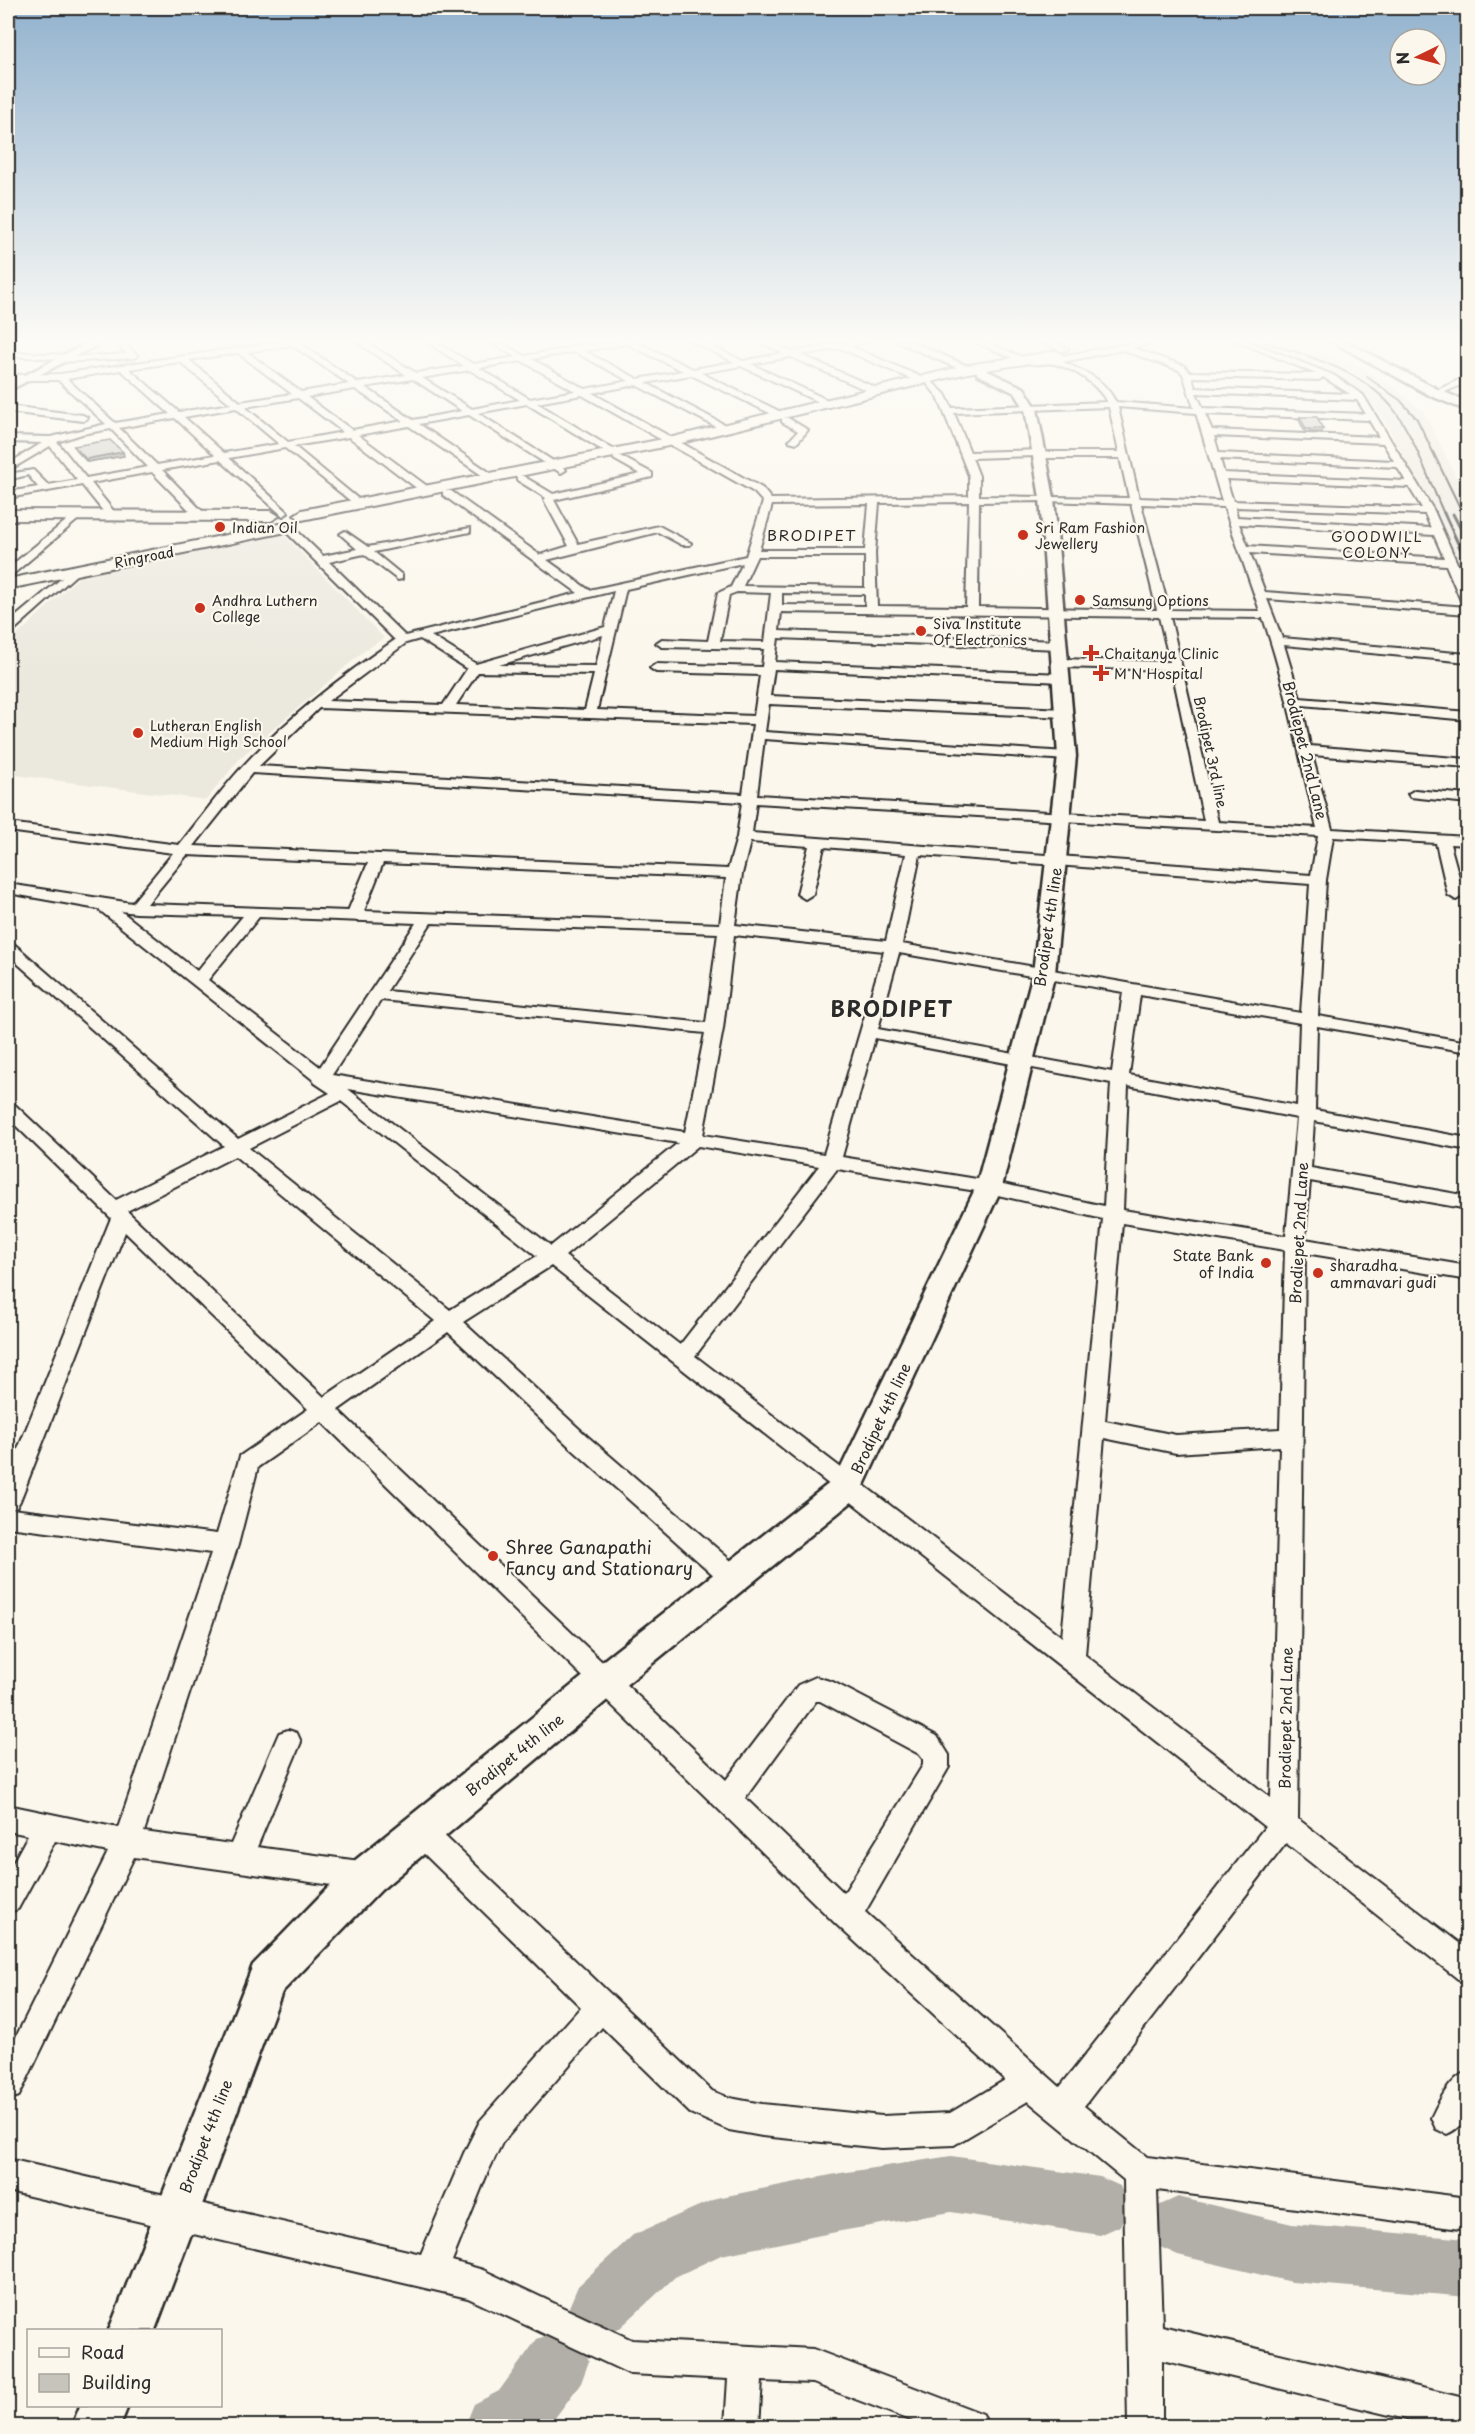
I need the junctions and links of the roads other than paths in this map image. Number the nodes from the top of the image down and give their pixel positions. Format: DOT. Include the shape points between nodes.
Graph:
graph roads {
  1 [pos="1041,454"];
  2 [pos="29,455"];
  3 [pos="69,455"];
  4 [pos="141,455"];
  5 [pos="230,455"];
  6 [pos="299,455"];
  7 [pos="377,455"];
  8 [pos="458,455"];
  9 [pos="536,455"];
  10 [pos="616,455"];
  11 [pos="697,455"];
  12 [pos="967,455"];
  13 [pos="998,455"];
  14 [pos="1090,455"];
  15 [pos="1125,455"];
  16 [pos="1396,455"];
  17 [pos="221,456"];
  18 [pos="1213,456"];
  19 [pos="1401,464"];
  20 [pos="8,468"];
  21 [pos="153,468"];
  22 [pos="557,468"];
  23 [pos="1219,476"];
  24 [pos="8,477"];
  25 [pos="492,478"];
  26 [pos="520,478"];
  27 [pos="84,481"];
  28 [pos="1414,484"];
  29 [pos="45,488"];
  30 [pos="427,491"];
  31 [pos="447,493"];
  32 [pos="8,495"];
  33 [pos="552,497"];
  34 [pos="973,498"];
  35 [pos="1047,498"];
  36 [pos="874,499"];
  37 [pos="1135,501"];
  38 [pos="768,502"];
  39 [pos="358,504"];
  40 [pos="1429,511"];
  41 [pos="1230,512"];
  42 [pos="111,514"];
  43 [pos="199,514"];
  44 [pos="8,515"];
  45 [pos="74,518"];
  46 [pos="303,519"];
  47 [pos="8,520"];
  48 [pos="275,522"];
  49 [pos="466,530"];
  50 [pos="1438,532"];
  51 [pos="345,534"];
  52 [pos="686,543"];
  53 [pos="575,548"];
  54 [pos="1244,549"];
  55 [pos="364,551"];
  56 [pos="870,553"];
  57 [pos="752,556"];
  58 [pos="538,559"];
  59 [pos="321,560"];
  60 [pos="1450,562"];
  61 [pos="74,571"];
  62 [pos="8,574"];
  63 [pos="398,577"];
  64 [pos="8,584"];
  65 [pos="621,587"];
  66 [pos="736,589"];
  67 [pos="869,591"];
  68 [pos="587,594"];
  69 [pos="1260,595"];
  70 [pos="777,599"];
  71 [pos="1467,603"];
  72 [pos="871,608"];
  73 [pos="972,609"];
  74 [pos="1467,611"];
  75 [pos="1055,613"];
  76 [pos="1162,614"];
  77 [pos="1268,615"];
  78 [pos="8,629"];
  79 [pos="612,629"];
  80 [pos="421,635"];
  81 [pos="402,640"];
  82 [pos="1277,641"];
  83 [pos="662,643"];
  84 [pos="713,644"];
  85 [pos="769,654"];
  86 [pos="1467,658"];
  87 [pos="1061,662"];
  88 [pos="1177,666"];
  89 [pos="474,668"];
  90 [pos="657,668"];
  91 [pos="602,670"];
  92 [pos="1295,701"];
  93 [pos="316,704"];
  94 [pos="447,709"];
  95 [pos="1065,713"];
  96 [pos="590,714"];
  97 [pos="1467,716"];
  98 [pos="760,719"];
  99 [pos="1304,750"];
  100 [pos="1067,756"];
  101 [pos="1467,763"];
  102 [pos="248,769"];
  103 [pos="1415,794"];
  104 [pos="748,798"];
  105 [pos="1467,799"];
  106 [pos="1061,817"];
  107 [pos="1212,826"];
  108 [pos="8,827"];
  109 [pos="1326,832"];
  110 [pos="744,837"];
  111 [pos="1442,840"];
  112 [pos="1467,841"];
  113 [pos="817,844"];
  114 [pos="914,849"];
  115 [pos="183,850"];
  116 [pos="377,859"];
  117 [pos="1057,860"];
  118 [pos="734,874"];
  119 [pos="1318,880"];
  120 [pos="8,889"];
  121 [pos="805,894"];
  122 [pos="1456,895"];
  123 [pos="103,905"];
  124 [pos="136,908"];
  125 [pos="254,913"];
  126 [pos="354,916"];
  127 [pos="427,918"];
  128 [pos="726,929"];
  129 [pos="8,947"];
  130 [pos="893,947"];
  131 [pos="1044,973"];
  132 [pos="198,981"];
  133 [pos="1132,989"];
  134 [pos="377,994"];
  135 [pos="1309,1020"];
  136 [pos="714,1029"];
  137 [pos="869,1032"];
  138 [pos="1467,1047"];
  139 [pos="1020,1060"];
  140 [pos="1120,1077"];
  141 [pos="321,1079"];
  142 [pos="342,1095"];
  143 [pos="8,1108"];
  144 [pos="1306,1113"];
  145 [pos="693,1140"];
  146 [pos="1467,1144"];
  147 [pos="236,1148"];
  148 [pos="831,1163"];
  149 [pos="1301,1173"];
  150 [pos="988,1187"];
  151 [pos="1467,1203"];
  152 [pos="117,1213"];
  153 [pos="1113,1215"];
  154 [pos="1295,1244"];
  155 [pos="552,1256"];
  156 [pos="1467,1273"];
  157 [pos="449,1321"];
  158 [pos="683,1357"];
  159 [pos="322,1409"];
  160 [pos="1093,1427"];
  161 [pos="1290,1437"];
  162 [pos="848,1486"];
  163 [pos="8,1501"];
  164 [pos="8,1518"];
  165 [pos="226,1545"];
  166 [pos="735,1579"];
  167 [pos="1072,1661"];
  168 [pos="604,1682"];
  169 [pos="288,1742"];
  170 [pos="728,1799"];
  171 [pos="8,1818"];
  172 [pos="1284,1824"];
  173 [pos="48,1826"];
  174 [pos="420,1831"];
  175 [pos="127,1843"];
  176 [pos="239,1857"];
  177 [pos="367,1876"];
  178 [pos="8,1899"];
  179 [pos="847,1915"];
  180 [pos="1467,1969"];
  181 [pos="602,2005"];
  182 [pos="1030,2082"];
  183 [pos="8,2085"];
  184 [pos="1467,2086"];
  185 [pos="1062,2110"];
  186 [pos="1447,2118"];
  187 [pos="1140,2172"];
  188 [pos="8,2175"];
  189 [pos="1467,2214"];
  190 [pos="174,2215"];
  191 [pos="430,2273"];
  192 [pos="133,2329"];
  193 [pos="1145,2339"];
  194 [pos="746,2363"];
  195 [pos="104,2407"];
  196 [pos="1467,2417"];
  197 [pos="96,2427"];
  198 [pos="742,2427"];
  199 [pos="971,2427"];
  200 [pos="1145,2427"];
  1 -- 35 [label="street, Brodipet 4th line"];
  2 -- 20 [label="street"];
  3 -- 27 [label="street"];
  4 -- 21 [label="street"];
  5 -- 17 [label="street"];
  6 -- 39 [label="street"];
  7 -- 30 [label="street"];
  8 -- 25 [label="street"];
  9 -- 22 [label="street"];
  10 -- 22 [label="main road"];
  10 -- 33 [label="street" via="650,475"];
  11 -- 38 [label="street" via="759,490"];
  12 -- 13 [label="street"];
  12 -- 34 [label="street" via="974,476"];
  14 -- 15 [label="street"];
  15 -- 37 [label="street, Brodipet 3rd line"];
  16 -- 19 [label="street"];
  17 -- 21 [label="street"];
  17 -- 48 [label="street"];
  18 -- 19 [label="street"];
  18 -- 23 [label="street, Brodiepet 2nd Lane"];
  19 -- 28 [label="street"];
  21 -- 27 [label="street"];
  21 -- 43 [label="street"];
  22 -- 25 [label="main road"];
  22 -- 26 [label="main road"];
  23 -- 28 [label="street"];
  23 -- 41 [label="street, Brodiepet 2nd Lane"];
  24 -- 29 [label="street" via="30,472"];
  25 -- 30 [label="main road"];
  26 -- 31 [label="main road"];
  26 -- 33 [label="street"];
  27 -- 29 [label="street"];
  27 -- 42 [label="street"];
  28 -- 40 [label="street"];
  29 -- 32 [label="street"];
  30 -- 39 [label="main road"];
  31 -- 46 [label="main road"];
  31 -- 58 [label="street"];
  33 -- 53 [label="street" via="549,500"];
  34 -- 35 [label="street"];
  34 -- 36 [label="street"];
  34 -- 73 [label="street"];
  35 -- 37 [label="street"];
  35 -- 75 [label="street, Brodipet 4th line"];
  36 -- 38 [label="street"];
  36 -- 56 [label="street"];
  37 -- 41 [label="street"];
  37 -- 76 [label="street, Brodipet 3rd line"];
  38 -- 57 [label="street"];
  39 -- 46 [label="main road"];
  40 -- 41 [label="street"];
  40 -- 50 [label="street"];
  41 -- 50 [label="street"];
  41 -- 54 [label="street, Brodiepet 2nd Lane"];
  42 -- 43 [label="main road"];
  42 -- 45 [label="main road"];
  43 -- 48 [label="main road"];
  44 -- 45 [label="main road"];
  45 -- 47 [label="main road"];
  45 -- 48 [label="main road"];
  45 -- 62 [label="street"];
  46 -- 48 [label="main road"];
  48 -- 59 [label="street"];
  48 -- 61 [label="main road, Ringroad"];
  48 -- 62 [label="main road, Ringroad"];
  49 -- 55 [label="street"];
  50 -- 60 [label="street"];
  51 -- 55 [label="street"];
  52 -- 53 [label="street" via="659,529"];
  53 -- 58 [label="street"];
  54 -- 60 [label="street"];
  54 -- 69 [label="street, Brodiepet 2nd Lane"];
  55 -- 59 [label="street"];
  55 -- 63 [label="street"];
  56 -- 57 [label="street"];
  56 -- 67 [label="street"];
  57 -- 65 [label="street"];
  57 -- 66 [label="street"];
  58 -- 68 [label="street"];
  59 -- 81 [label="street"];
  60 -- 71 [label="street"];
  61 -- 64 [label="main road, Ringroad"];
  61 -- 78 [label="street"];
  65 -- 68 [label="street"];
  65 -- 79 [label="street"];
  66 -- 70 [label="street"];
  66 -- 84 [label="street" via="724,593"];
  67 -- 70 [label="street"];
  67 -- 72 [label="street"];
  68 -- 80 [label="street"];
  69 -- 74 [label="street"];
  69 -- 77 [label="street, Brodiepet 2nd Lane"];
  70 -- 72 [label="street"];
  70 -- 85 [label="street"];
  72 -- 73 [label="street"];
  73 -- 75 [label="street"];
  75 -- 76 [label="street"];
  75 -- 87 [label="street, Brodipet 4th line"];
  76 -- 77 [label="street"];
  76 -- 88 [label="street, Brodipet 3rd line"];
  77 -- 82 [label="street, Brodiepet 2nd Lane"];
  79 -- 89 [label="street"];
  79 -- 91 [label="street"];
  80 -- 81 [label="street"];
  80 -- 89 [label="street"];
  81 -- 93 [label="street"];
  82 -- 86 [label="street"];
  82 -- 92 [label="street, Brodiepet 2nd Lane"];
  83 -- 84 [label="street"];
  84 -- 85 [label="street"];
  85 -- 87 [label="street"];
  85 -- 87 [label="street"];
  85 -- 90 [label="street"];
  85 -- 98 [label="street"];
  87 -- 88 [label="street"];
  87 -- 95 [label="street, Brodipet 4th line"];
  88 -- 107 [label="street, Brodipet 3rd line"];
  89 -- 91 [label="street"];
  89 -- 94 [label="street"];
  91 -- 96 [label="street"];
  92 -- 97 [label="street"];
  92 -- 99 [label="street, Brodiepet 2nd Lane"];
  93 -- 94 [label="street"];
  93 -- 102 [label="street"];
  94 -- 96 [label="street"];
  95 -- 98 [label="street"];
  95 -- 100 [label="street, Brodipet 4th line"];
  96 -- 98 [label="street"];
  98 -- 100 [label="street"];
  98 -- 104 [label="street"];
  99 -- 101 [label="street"];
  99 -- 109 [label="street, Brodiepet 2nd Lane"];
  100 -- 106 [label="street, Brodipet 4th line"];
  102 -- 104 [label="street"];
  102 -- 115 [label="street"];
  103 -- 105 [label="street"];
  104 -- 106 [label="street"];
  104 -- 110 [label="street"];
  106 -- 107 [label="street"];
  106 -- 117 [label="street, Brodipet 4th line"];
  107 -- 109 [label="street"];
  108 -- 115 [label="street"];
  109 -- 111 [label="street"];
  109 -- 119 [label="street, Brodiepet 2nd Lane"];
  110 -- 113 [label="street"];
  110 -- 118 [label="street"];
  111 -- 112 [label="street"];
  111 -- 122 [label="street"];
  113 -- 114 [label="street"];
  113 -- 121 [label="street"];
  114 -- 117 [label="street"];
  114 -- 130 [label="street"];
  115 -- 116 [label="street"];
  115 -- 124 [label="street"];
  116 -- 118 [label="street"];
  116 -- 126 [label="street"];
  117 -- 119 [label="street"];
  117 -- 131 [label="street, Brodipet 4th line"];
  118 -- 128 [label="street"];
  119 -- 135 [label="street, Brodiepet 2nd Lane"];
  120 -- 123 [label="street"];
  123 -- 124 [label="street"];
  123 -- 132 [label="street"];
  124 -- 125 [label="street"];
  125 -- 126 [label="street"];
  125 -- 132 [label="street"];
  126 -- 127 [label="street"];
  127 -- 128 [label="street"];
  127 -- 134 [label="street"];
  128 -- 130 [label="street"];
  128 -- 136 [label="street"];
  129 -- 147 [label="street"];
  130 -- 131 [label="street"];
  130 -- 137 [label="street"];
  131 -- 133 [label="street"];
  131 -- 139 [label="street, Brodipet 4th line"];
  132 -- 141 [label="street"];
  133 -- 135 [label="street"];
  133 -- 140 [label="street"];
  134 -- 136 [label="street"];
  134 -- 141 [label="street"];
  135 -- 138 [label="street"];
  135 -- 144 [label="street, Brodiepet 2nd Lane"];
  136 -- 145 [label="street"];
  137 -- 139 [label="street"];
  137 -- 148 [label="street"];
  139 -- 140 [label="street"];
  139 -- 150 [label="street, Brodipet 4th line"];
  140 -- 144 [label="street"];
  140 -- 153 [label="street"];
  141 -- 142 [label="street"];
  141 -- 145 [label="street"];
  142 -- 147 [label="street"];
  142 -- 155 [label="street"];
  143 -- 152 [label="street"];
  144 -- 146 [label="street"];
  144 -- 149 [label="street, Brodiepet 2nd Lane"];
  145 -- 148 [label="street"];
  145 -- 155 [label="street"];
  147 -- 152 [label="street"];
  147 -- 157 [label="street"];
  148 -- 150 [label="street"];
  148 -- 158 [label="street"];
  149 -- 151 [label="street"];
  149 -- 154 [label="street, Brodiepet 2nd Lane"];
  150 -- 153 [label="street"];
  150 -- 162 [label="street, Brodipet 4th line"];
  152 -- 159 [label="street"];
  152 -- 163 [label="street"];
  153 -- 154 [label="street"];
  153 -- 160 [label="street"];
  154 -- 156 [label="street"];
  154 -- 161 [label="street, Brodiepet 2nd Lane"];
  155 -- 157 [label="street"];
  155 -- 158 [label="street"];
  157 -- 159 [label="street"];
  157 -- 166 [label="street"];
  158 -- 162 [label="street"];
  159 -- 165 [label="street" via="248,1462"];
  159 -- 168 [label="street"];
  160 -- 161 [label="street" via="1176,1444"];
  160 -- 167 [label="street"];
  161 -- 172 [label="street, Brodiepet 2nd Lane"];
  162 -- 166 [label="street, Brodipet 4th line"];
  162 -- 167 [label="street"];
  164 -- 165 [label="street"];
  165 -- 175 [label="street"];
  166 -- 168 [label="street, Brodipet 4th line"];
  167 -- 172 [label="street"];
  168 -- 170 [label="street"];
  168 -- 174 [label="street, Brodipet 4th line"];
  169 -- 176 [label="street"];
  170 -- 179 [label="street"];
  170 -- 179 [label="street" via="807,1693 816,1689 928,1745 936,1755 936,1767"];
  171 -- 173 [label="street"];
  172 -- 180 [label="street"];
  172 -- 185 [label="street"];
  173 -- 175 [label="street"];
  173 -- 178 [label="street"];
  174 -- 177 [label="street, Brodipet 4th line"];
  174 -- 181 [label="street"];
  175 -- 176 [label="street"];
  175 -- 183 [label="street"];
  176 -- 177 [label="street"];
  177 -- 190 [label="street, Brodipet 4th line" via="267,1979"];
  179 -- 182 [label="street"];
  181 -- 182 [label="street" via="701,2102 729,2114 762,2120 882,2132 954,2129"];
  181 -- 191 [label="street" via="491,2132"];
  182 -- 185 [label="street"];
  184 -- 186 [label="street"];
  185 -- 187 [label="street"];
  187 -- 189 [label="street"];
  187 -- 193 [label="street"];
  188 -- 190 [label="street"];
  190 -- 191 [label="street"];
  190 -- 192 [label="street, Brodipet 4th line"];
  191 -- 194 [label="street" via="471,2282 630,2357"];
  193 -- 196 [label="street"];
  193 -- 200 [label="street"];
  194 -- 198 [label="street"];
  194 -- 199 [label="street" via="813,2366"];
  195 -- 197 [label="street"];
}
